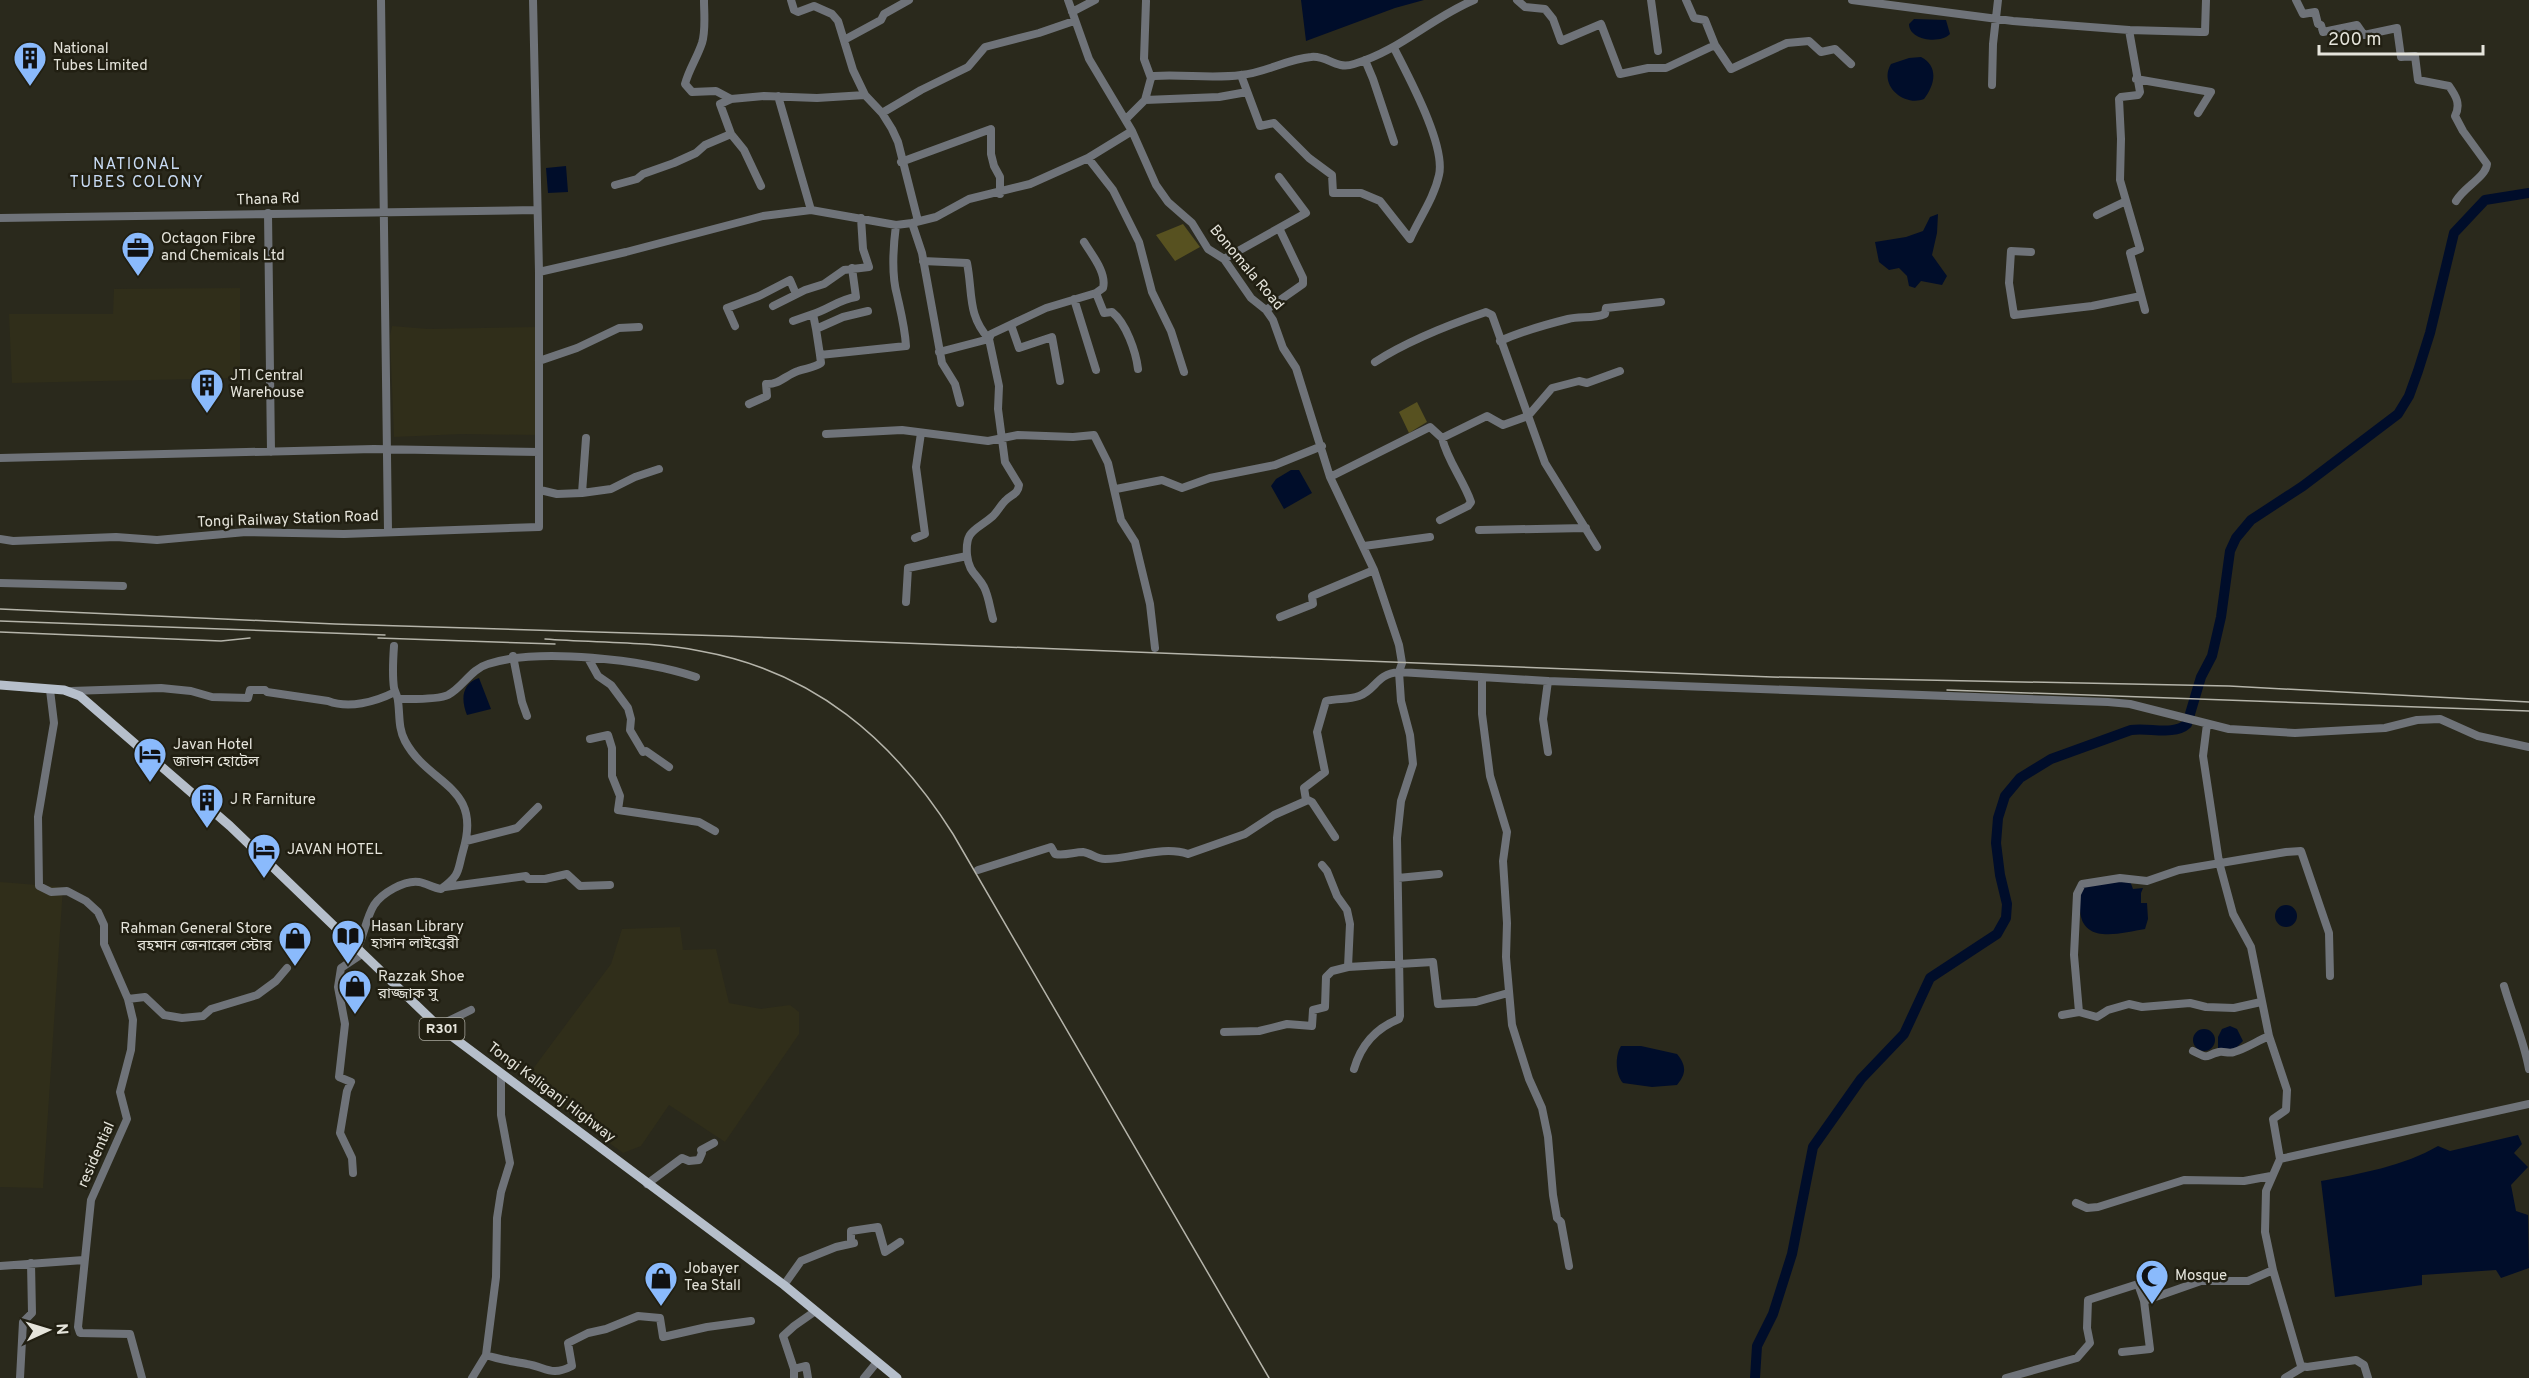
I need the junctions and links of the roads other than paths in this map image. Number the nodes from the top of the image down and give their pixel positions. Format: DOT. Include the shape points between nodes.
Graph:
graph roads {
  1 [pos="381,0"];
  2 [pos="533,0"];
  3 [pos="704,0"];
  4 [pos="791,0"];
  5 [pos="909,0"];
  6 [pos="1068,0"];
  7 [pos="1095,0"];
  8 [pos="1474,0"];
  9 [pos="1517,0"];
  10 [pos="1650,0"];
  11 [pos="1686,0"];
  12 [pos="1852,0"];
  13 [pos="1998,0"];
  14 [pos="2205,0"];
  15 [pos="2296,0"];
  16 [pos="1146,1"];
  17 [pos="1864,1"];
  18 [pos="1072,12"];
  19 [pos="1996,19"];
  20 [pos="1074,21"];
  21 [pos="2129,30"];
  22 [pos="844,40"];
  23 [pos="1715,45"];
  24 [pos="1394,48"];
  25 [pos="1658,51"];
  26 [pos="1365,60"];
  27 [pos="1851,64"];
  28 [pos="1241,75"];
  29 [pos="1151,78"];
  30 [pos="2136,79"];
  31 [pos="1992,85"];
  32 [pos="1247,92"];
  33 [pos="865,95"];
  34 [pos="778,96"];
  35 [pos="731,99"];
  36 [pos="1146,100"];
  37 [pos="882,113"];
  38 [pos="2198,113"];
  39 [pos="1126,119"];
  40 [pos="1132,131"];
  41 [pos="731,134"];
  42 [pos="1394,142"];
  43 [pos="1088,158"];
  44 [pos="901,162"];
  45 [pos="1279,177"];
  46 [pos="615,185"];
  47 [pos="760,186"];
  48 [pos="1000,194"];
  49 [pos="2456,201"];
  50 [pos="2124,202"];
  51 [pos="537,210"];
  52 [pos="811,210"];
  53 [pos="384,212"];
  54 [pos="268,213"];
  55 [pos="2097,215"];
  56 [pos="0,218"];
  57 [pos="861,218"];
  58 [pos="915,222"];
  59 [pos="896,225"];
  60 [pos="1279,228"];
  61 [pos="1084,242"];
  62 [pos="2031,252"];
  63 [pos="1224,259"];
  64 [pos="923,261"];
  65 [pos="852,268"];
  66 [pos="539,272"];
  67 [pos="1096,293"];
  68 [pos="796,294"];
  69 [pos="2141,296"];
  70 [pos="1074,299"];
  71 [pos="1661,302"];
  72 [pos="773,306"];
  73 [pos="1266,310"];
  74 [pos="2145,310"];
  75 [pos="868,311"];
  76 [pos="813,314"];
  77 [pos="793,321"];
  78 [pos="1011,325"];
  79 [pos="735,326"];
  80 [pos="639,327"];
  81 [pos="816,329"];
  82 [pos="989,339"];
  83 [pos="1500,341"];
  84 [pos="939,352"];
  85 [pos="820,355"];
  86 [pos="539,361"];
  87 [pos="1375,362"];
  88 [pos="1138,369"];
  89 [pos="1096,370"];
  90 [pos="1620,371"];
  91 [pos="1184,372"];
  92 [pos="1060,381"];
  93 [pos="749,404"];
  94 [pos="960,404"];
  95 [pos="1528,416"];
  96 [pos="921,433"];
  97 [pos="826,434"];
  98 [pos="1002,437"];
  99 [pos="586,438"];
  100 [pos="1442,438"];
  101 [pos="1322,446"];
  102 [pos="387,449"];
  103 [pos="271,452"];
  104 [pos="538,452"];
  105 [pos="0,458"];
  106 [pos="659,469"];
  107 [pos="1330,477"];
  108 [pos="1116,489"];
  109 [pos="540,490"];
  110 [pos="582,494"];
  111 [pos="1440,520"];
  112 [pos="1586,528"];
  113 [pos="1479,530"];
  114 [pos="388,531"];
  115 [pos="1430,537"];
  116 [pos="915,538"];
  117 [pos="0,539"];
  118 [pos="1364,546"];
  119 [pos="1597,547"];
  120 [pos="967,556"];
  121 [pos="1374,570"];
  122 [pos="0,583"];
  123 [pos="123,586"];
  124 [pos="906,602"];
  125 [pos="1280,616"];
  126 [pos="993,619"];
  127 [pos="394,646"];
  128 [pos="1155,648"];
  129 [pos="513,656"];
  130 [pos="588,658"];
  131 [pos="1399,672"];
  132 [pos="696,677"];
  133 [pos="1482,678"];
  134 [pos="1548,681"];
  135 [pos="1,685"];
  136 [pos="50,690"];
  137 [pos="70,692"];
  138 [pos="397,696"];
  139 [pos="527,716"];
  140 [pos="2206,724"];
  141 [pos="590,739"];
  142 [pos="2529,747"];
  143 [pos="1548,752"];
  144 [pos="669,767"];
  145 [pos="1306,801"];
  146 [pos="538,807"];
  147 [pos="715,831"];
  148 [pos="1335,837"];
  149 [pos="466,841"];
  150 [pos="2219,862"];
  151 [pos="1322,865"];
  152 [pos="978,870"];
  153 [pos="1439,874"];
  154 [pos="1398,878"];
  155 [pos="610,885"];
  156 [pos="441,889"];
  157 [pos="359,952"];
  158 [pos="1400,963"];
  159 [pos="1348,967"];
  160 [pos="286,968"];
  161 [pos="2330,976"];
  162 [pos="2504,986"];
  163 [pos="1508,993"];
  164 [pos="128,999"];
  165 [pos="2261,1002"];
  166 [pos="471,1010"];
  167 [pos="2079,1012"];
  168 [pos="2062,1015"];
  169 [pos="438,1026"];
  170 [pos="1224,1032"];
  171 [pos="2269,1036"];
  172 [pos="2193,1051"];
  173 [pos="1354,1069"];
  174 [pos="2529,1069"];
  175 [pos="501,1075"];
  176 [pos="2529,1104"];
  177 [pos="714,1143"];
  178 [pos="2280,1159"];
  179 [pos="353,1173"];
  180 [pos="2271,1176"];
  181 [pos="647,1184"];
  182 [pos="2076,1203"];
  183 [pos="900,1242"];
  184 [pos="84,1260"];
  185 [pos="31,1263"];
  186 [pos="0,1266"];
  187 [pos="1569,1266"];
  188 [pos="2273,1270"];
  189 [pos="784,1285"];
  190 [pos="2144,1301"];
  191 [pos="814,1312"];
  192 [pos="751,1321"];
  193 [pos="2122,1352"];
  194 [pos="486,1354"];
  195 [pos="877,1362"];
  196 [pos="2303,1367"];
  197 [pos="794,1369"];
  198 [pos="20,1378"];
  199 [pos="142,1378"];
  200 [pos="472,1378"];
  201 [pos="794,1378"];
  202 [pos="808,1378"];
  203 [pos="864,1378"];
  204 [pos="897,1378"];
  205 [pos="2006,1378"];
  206 [pos="2285,1378"];
  207 [pos="2368,1378"];
  1 -- 53 [label="street"];
  2 -- 51 [label="street"];
  3 -- 35 [label="street" via="702,42 685,84 692,92 716,91"];
  4 -- 22 [label="street" via="798,12 814,6 832,14"];
  5 -- 22 [label="street"];
  6 -- 18 [label="street, Bonomala Road"];
  7 -- 18 [label="street"];
  8 -- 24 [label="street" via="1441,15"];
  9 -- 23 [label="street" via="1525,7 1545,9 1561,40 1601,24 1620,74 1666,68"];
  10 -- 25 [label="street"];
  11 -- 23 [label="street" via="1694,18 1705,20"];
  12 -- 17 [label="street"];
  13 -- 19 [label="street"];
  14 -- 21 [label="street" via="2205,32"];
  15 -- 49 [label="street" via="2303,14 2315,12 2323,32 2357,25 2364,35 2397,28 2401,57 2415,56 2418,80 2449,86 2457,97 2456,116 2463,131 2487,164"];
  16 -- 29 [label="street" via="1144,59"];
  17 -- 19 [label="street"];
  18 -- 20 [label="street, Bonomala Road"];
  19 -- 21 [label="street"];
  19 -- 31 [label="street"];
  20 -- 37 [label="street" via="985,47 968,67"];
  20 -- 39 [label="street, Bonomala Road" via="1089,59"];
  21 -- 30 [label="street"];
  22 -- 33 [label="street"];
  23 -- 27 [label="street" via="1731,69 1787,43 1809,41 1821,52 1835,49"];
  24 -- 26 [label="street"];
  24 -- 32 [label="street" via="1435,139 1440,164 1432,198 1410,239 1380,201 1361,193 1333,193 1332,175 1274,123 1260,126"];
  26 -- 28 [label="street" via="1343,66 1323,57 1310,57"];
  26 -- 42 [label="street"];
  28 -- 29 [label="street"];
  28 -- 32 [label="street"];
  29 -- 36 [label="street"];
  30 -- 38 [label="street" via="2211,92"];
  30 -- 50 [label="street" via="2138,95 2119,99"];
  32 -- 36 [label="street"];
  33 -- 34 [label="street" via="817,99"];
  33 -- 37 [label="street"];
  34 -- 35 [label="street"];
  34 -- 52 [label="street"];
  35 -- 41 [label="street" via="720,104"];
  36 -- 39 [label="street"];
  37 -- 44 [label="street" via="898,142"];
  39 -- 40 [label="street, Bonomala Road"];
  40 -- 43 [label="street"];
  40 -- 63 [label="street, Bonomala Road" via="1156,185 1168,202 1192,224 1208,249"];
  41 -- 46 [label="street" via="674,163"];
  41 -- 47 [label="street" via="744,150"];
  43 -- 48 [label="street"];
  43 -- 91 [label="street" via="1113,190 1139,242 1152,292 1172,331"];
  44 -- 48 [label="street" via="991,129 991,154 1000,177"];
  44 -- 58 [label="street"];
  45 -- 60 [label="street" via="1305,213"];
  48 -- 58 [label="street" via="969,199 936,217"];
  50 -- 55 [label="street"];
  50 -- 69 [label="street" via="2139,249 2130,253"];
  51 -- 53 [label="street, Thana Rd"];
  51 -- 66 [label="street"];
  52 -- 57 [label="street"];
  52 -- 66 [label="street" via="763,216"];
  53 -- 54 [label="street, Thana Rd"];
  53 -- 102 [label="street"];
  54 -- 56 [label="street, Thana Rd"];
  54 -- 103 [label="street"];
  57 -- 59 [label="street"];
  57 -- 65 [label="street" via="863,249 869,266"];
  58 -- 59 [label="street"];
  58 -- 64 [label="street"];
  59 -- 85 [label="street" via="895,279 906,346"];
  60 -- 63 [label="street"];
  60 -- 73 [label="street" via="1303,285"];
  61 -- 67 [label="street" via="1105,282"];
  62 -- 69 [label="street" via="2011,251 2009,283 2014,315"];
  63 -- 73 [label="street, Bonomala Road" via="1251,298"];
  64 -- 82 [label="street" via="967,264 969,296 977,324"];
  64 -- 84 [label="street"];
  65 -- 68 [label="street"];
  65 -- 76 [label="street" via="856,297"];
  66 -- 86 [label="street"];
  67 -- 70 [label="street"];
  67 -- 88 [label="street" via="1104,313 1112,312 1121,324"];
  68 -- 72 [label="street"];
  68 -- 79 [label="street" via="790,280 727,308"];
  69 -- 74 [label="street"];
  70 -- 78 [label="street"];
  70 -- 89 [label="street"];
  71 -- 83 [label="street" via="1606,308 1605,314 1597,317 1528,328"];
  73 -- 101 [label="street, Bonomala Road" via="1296,368"];
  75 -- 81 [label="street"];
  76 -- 77 [label="street"];
  76 -- 81 [label="street"];
  78 -- 82 [label="street" via="991,334"];
  78 -- 92 [label="street" via="1019,348 1052,337"];
  80 -- 86 [label="street" via="619,328"];
  81 -- 85 [label="street"];
  82 -- 84 [label="street"];
  82 -- 98 [label="street" via="999,386"];
  83 -- 87 [label="street" via="1492,315 1486,312 1422,337"];
  83 -- 95 [label="street"];
  84 -- 94 [label="street"];
  85 -- 93 [label="street" via="821,363 817,366 766,384 767,396"];
  86 -- 104 [label="street"];
  90 -- 95 [label="street" via="1587,383 1579,381 1552,388"];
  95 -- 100 [label="street" via="1503,425 1487,416"];
  95 -- 112 [label="street" via="1545,463"];
  96 -- 97 [label="street" via="888,430"];
  96 -- 98 [label="street" via="988,441"];
  96 -- 116 [label="street" via="916,467 925,534"];
  98 -- 108 [label="street" via="1094,435"];
  98 -- 120 [label="street" via="1005,462 1019,489 971,531"];
  99 -- 110 [label="street"];
  100 -- 107 [label="street" via="1430,427"];
  100 -- 111 [label="street" via="1471,502"];
  101 -- 107 [label="street, Bonomala Road"];
  101 -- 108 [label="street" via="1275,465 1182,488 1162,480"];
  102 -- 103 [label="street"];
  102 -- 104 [label="street"];
  102 -- 114 [label="street"];
  103 -- 105 [label="street"];
  104 -- 109 [label="street"];
  106 -- 110 [label="street" via="611,489"];
  107 -- 118 [label="street, Bonomala Road"];
  108 -- 128 [label="street" via="1121,520 1135,543 1146,584"];
  109 -- 110 [label="street"];
  109 -- 114 [label="street, Tongi Railway Station Road" via="539,527"];
  112 -- 113 [label="street"];
  112 -- 119 [label="street"];
  114 -- 117 [label="street, Tongi Railway Station Road" via="246,532 157,540"];
  115 -- 118 [label="street"];
  118 -- 121 [label="street, Bonomala Road"];
  120 -- 124 [label="street" via="908,568"];
  120 -- 126 [label="street" via="970,572 987,592"];
  121 -- 125 [label="street" via="1312,596 1313,604"];
  121 -- 131 [label="street, Bonomala Road" via="1401,654"];
  122 -- 123 [label="street"];
  127 -- 138 [label="street"];
  129 -- 130 [label="street"];
  129 -- 138 [label="street" via="478,668 445,696"];
  129 -- 139 [label="street"];
  130 -- 132 [label="street" via="635,663"];
  130 -- 144 [label="street" via="598,676 628,708 630,730 643,752"];
  131 -- 133 [label="street"];
  131 -- 145 [label="street" via="1381,677 1363,695 1326,701 1317,732 1325,772 1304,788"];
  131 -- 154 [label="street, Bonomala Road" via="1413,764 1401,801"];
  133 -- 134 [label="street"];
  133 -- 163 [label="street" via="1490,776 1507,832 1503,861"];
  134 -- 140 [label="street" via="2130,704"];
  134 -- 143 [label="street" via="1543,718"];
  135 -- 136 [label="main road, Tongi Kaliganj Highway / R301"];
  136 -- 137 [label="main road, Tongi Kaliganj Highway / R301"];
  136 -- 164 [label="street, residential" via="54,723 38,817 39,886 51,892 67,891 98,912 104,925 104,944"];
  137 -- 138 [label="street" via="161,688 212,697 248,698 250,690 257,690 337,705"];
  137 -- 157 [label="main road, Tongi Kaliganj Highway / R301" via="80,696 230,826"];
  138 -- 149 [label="street" via="400,731 406,743 426,768 443,779 462,800 467,820"];
  140 -- 142 [label="street" via="2295,733 2379,729 2440,719 2478,736"];
  140 -- 150 [label="street" via="2203,756"];
  141 -- 147 [label="street" via="608,735 612,776 620,796 618,810 699,822"];
  145 -- 148 [label="street" via="1312,802"];
  145 -- 152 [label="street" via="1245,834 1188,854 1182,851 1102,859 1083,852 1055,854 1051,847"];
  146 -- 149 [label="street" via="517,828"];
  149 -- 156 [label="street" via="461,868"];
  150 -- 161 [label="street" via="2301,851 2329,933"];
  150 -- 165 [label="street" via="2233,914 2251,947"];
  150 -- 167 [label="street" via="2147,881 2120,878 2082,884 2077,894 2074,955"];
  151 -- 159 [label="street" via="1347,910"];
  153 -- 154 [label="street"];
  154 -- 158 [label="street, Bonomala Road"];
  155 -- 156 [label="street" via="580,886 567,874 545,879 526,876 488,880"];
  156 -- 157 [label="street" via="413,882 389,891 374,905"];
  157 -- 169 [label="main road, Tongi Kaliganj Highway / R301"];
  157 -- 179 [label="street" via="341,968 338,980 345,1024 339,1077 351,1082 340,1133 352,1158"];
  158 -- 159 [label="street"];
  158 -- 163 [label="street" via="1434,964 1437,1004 1476,1002"];
  158 -- 173 [label="street, Bonomala Road" via="1399,1019 1374,1034 1361,1049"];
  159 -- 170 [label="street" via="1326,976 1325,1007 1313,1010 1312,1026 1287,1024 1259,1031"];
  160 -- 164 [label="street" via="257,995 202,1016 164,1015 145,998"];
  162 -- 174 [label="street"];
  163 -- 187 [label="street" via="1512,1025 1542,1108 1553,1195"];
  164 -- 184 [label="street, residential" via="133,1020 131,1050 119,1097 127,1119 92,1200"];
  165 -- 167 [label="street" via="2234,1008 2190,1003 2129,1005 2097,1017"];
  165 -- 171 [label="street"];
  166 -- 169 [label="street"];
  167 -- 168 [label="street"];
  169 -- 175 [label="main road, Tongi Kaliganj Highway / R301"];
  171 -- 172 [label="street" via="2236,1052 2220,1052 2211,1057"];
  171 -- 178 [label="street" via="2288,1102 2284,1113 2273,1119"];
  175 -- 181 [label="main road, Tongi Kaliganj Highway / R301"];
  175 -- 194 [label="street" via="501,1115 510,1163 497,1218 496,1277"];
  176 -- 178 [label="street"];
  177 -- 181 [label="street" via="701,1150 699,1160 682,1158"];
  178 -- 180 [label="street"];
  180 -- 182 [label="street" via="2244,1181 2184,1180 2098,1207"];
  180 -- 188 [label="street" via="2266,1191 2265,1232"];
  181 -- 189 [label="main road, Tongi Kaliganj Highway / R301"];
  183 -- 189 [label="street" via="885,1252 878,1227 851,1231 853,1243 801,1261"];
  184 -- 185 [label="street"];
  184 -- 199 [label="street, residential" via="78,1331 130,1334"];
  185 -- 186 [label="street"];
  185 -- 198 [label="street" via="33,1313 23,1322"];
  188 -- 190 [label="street" via="2248,1281 2201,1281"];
  188 -- 196 [label="street"];
  189 -- 191 [label="main road, Tongi Kaliganj Highway / R301"];
  190 -- 193 [label="street" via="2150,1349"];
  190 -- 205 [label="street" via="2138,1284 2088,1300 2090,1343 2077,1358"];
  191 -- 195 [label="main road, Tongi Kaliganj Highway / R301"];
  191 -- 197 [label="street" via="783,1336"];
  192 -- 194 [label="street" via="663,1337 660,1318 638,1316 568,1343 572,1366 565,1370 542,1371 530,1364 501,1361"];
  194 -- 200 [label="street"];
  195 -- 203 [label="street"];
  195 -- 204 [label="main road, Tongi Kaliganj Highway / R301"];
  196 -- 206 [label="street"];
  196 -- 207 [label="street" via="2356,1360 2364,1365"];
  197 -- 201 [label="street"];
  197 -- 202 [label="street" via="806,1366"];
}
